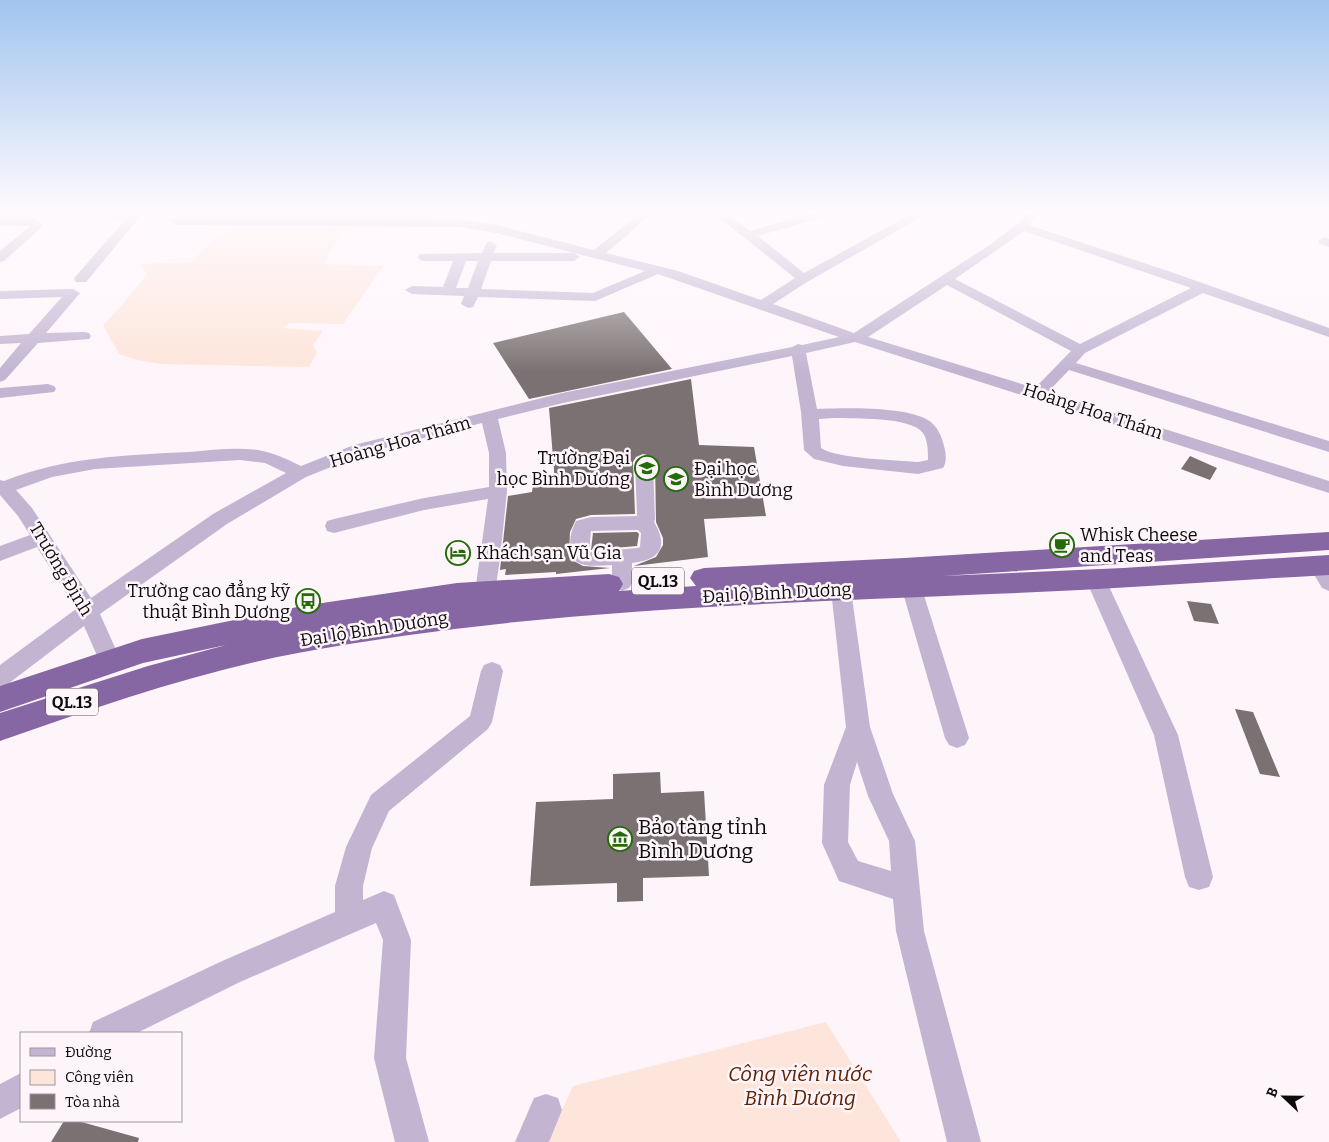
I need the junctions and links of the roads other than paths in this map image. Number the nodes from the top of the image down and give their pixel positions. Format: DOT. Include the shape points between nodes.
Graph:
graph roads {
  1 [pos="92,265"];
  2 [pos="458,265"];
  3 [pos="483,265"];
  4 [pos="637,265"];
  5 [pos="788,265"];
  6 [pos="827,265"];
  7 [pos="966,265"];
  8 [pos="1135,265"];
  9 [pos="656,270"];
  10 [pos="81,278"];
  11 [pos="802,279"];
  12 [pos="946,279"];
  13 [pos="1202,288"];
  14 [pos="412,290"];
  15 [pos="448,292"];
  16 [pos="0,295"];
  17 [pos="470,298"];
  18 [pos="760,306"];
  19 [pos="1329,333"];
  20 [pos="84,336"];
  21 [pos="35,338"];
  22 [pos="856,338"];
  23 [pos="0,340"];
  24 [pos="798,348"];
  25 [pos="1080,350"];
  26 [pos="1065,364"];
  27 [pos="0,377"];
  28 [pos="48,389"];
  29 [pos="0,393"];
  30 [pos="1038,394"];
  31 [pos="809,414"];
  32 [pos="489,417"];
  33 [pos="1329,447"];
  34 [pos="644,462"];
  35 [pos="300,473"];
  36 [pos="2,487"];
  37 [pos="1329,487"];
  38 [pos="498,491"];
  39 [pos="640,523"];
  40 [pos="334,526"];
  41 [pos="42,538"];
  42 [pos="0,554"];
  43 [pos="1326,564"];
  44 [pos="620,571"];
  45 [pos="1096,580"];
  46 [pos="911,586"];
  47 [pos="841,590"];
  48 [pos="485,592"];
  49 [pos="88,610"];
  50 [pos="492,671"];
  51 [pos="109,675"];
  52 [pos="0,677"];
  53 [pos="0,699"];
  54 [pos="0,727"];
  55 [pos="858,727"];
  56 [pos="957,738"];
  57 [pos="1200,877"];
  58 [pos="907,889"];
  59 [pos="349,920"];
  60 [pos="106,1032"];
  61 [pos="20,1090"];
  62 [pos="0,1103"];
  63 [pos="546,1110"];
  64 [pos="412,1142"];
  65 [pos="532,1142"];
  66 [pos="964,1142"];
  1 -- 10 [label="street"];
  2 -- 15 [label="street"];
  3 -- 17 [label="street"];
  4 -- 9 [label="street, Hoàng Hoa Thám"];
  5 -- 11 [label="street"];
  6 -- 11 [label="street"];
  7 -- 12 [label="street"];
  8 -- 13 [label="street"];
  9 -- 17 [label="street" via="595,297"];
  9 -- 18 [label="street, Hoàng Hoa Thám"];
  11 -- 18 [label="street"];
  12 -- 22 [label="street"];
  12 -- 25 [label="street"];
  13 -- 19 [label="street"];
  13 -- 25 [label="street"];
  14 -- 15 [label="street"];
  15 -- 17 [label="street"];
  16 -- 21 [label="street" via="72,293"];
  18 -- 22 [label="street, Hoàng Hoa Thám"];
  20 -- 21 [label="street"];
  21 -- 23 [label="street"];
  21 -- 27 [label="street"];
  22 -- 24 [label="street, Hoàng Hoa Thám"];
  22 -- 30 [label="street, Hoàng Hoa Thám"];
  24 -- 31 [label="street"];
  24 -- 32 [label="street, Hoàng Hoa Thám" via="562,398"];
  25 -- 26 [label="street"];
  26 -- 30 [label="street"];
  26 -- 33 [label="street"];
  28 -- 29 [label="street"];
  30 -- 37 [label="street, Hoàng Hoa Thám"];
  31 -- 31 [label="street" via="813,450 820,455 918,468 937,464 938,445 925,425 913,420 841,412"];
  32 -- 35 [label="street, Hoàng Hoa Thám" via="360,449"];
  32 -- 38 [label="street" via="498,456"];
  34 -- 39 [label="street" via="646,519"];
  35 -- 36 [label="street" via="270,458 247,455 149,459 74,466"];
  35 -- 49 [label="street, Hoàng Hoa Thám" via="220,519"];
  36 -- 41 [label="street, Trương Định" via="26,512"];
  38 -- 40 [label="street" via="424,504"];
  38 -- 48 [label="street"];
  39 -- 44 [label="street" via="651,533 650,551"];
  39 -- 44 [label="street" via="583,526 578,549 580,555"];
  41 -- 42 [label="street"];
  41 -- 49 [label="street, Trương Định"];
  43 -- 44 [label="highway, Đại lộ Bình Dương / QL.13"];
  43 -- 45 [label="highway, Đại lộ Bình Dương / QL.13"];
  44 -- 48 [label="highway, Đại lộ Bình Dương / QL.13"];
  45 -- 46 [label="highway, Đại lộ Bình Dương / QL.13"];
  45 -- 57 [label="street" via="1166,735"];
  46 -- 47 [label="highway, Đại lộ Bình Dương / QL.13"];
  46 -- 56 [label="street"];
  47 -- 51 [label="highway, Đại lộ Bình Dương / QL.13" via="627,601 447,618 297,641 190,666"];
  47 -- 55 [label="street"];
  48 -- 51 [label="highway, Đại lộ Bình Dương / QL.13" via="302,617 142,651"];
  49 -- 51 [label="street, Trương Định"];
  49 -- 52 [label="street, Hoàng Hoa Thám"];
  50 -- 59 [label="street" via="480,722 380,803 359,846 349,886"];
  51 -- 53 [label="highway, Đại lộ Bình Dương / QL.13"];
  51 -- 54 [label="highway, Đại lộ Bình Dương / QL.13"];
  55 -- 58 [label="street" via="881,796 902,841"];
  55 -- 58 [label="street" via="836,785 835,843 849,872"];
  58 -- 66 [label="street" via="910,930"];
  59 -- 60 [label="street" via="230,972"];
  59 -- 64 [label="street" via="384,905 397,940 390,1058"];
  61 -- 62 [label="street"];
  63 -- 65 [label="street"];
}
